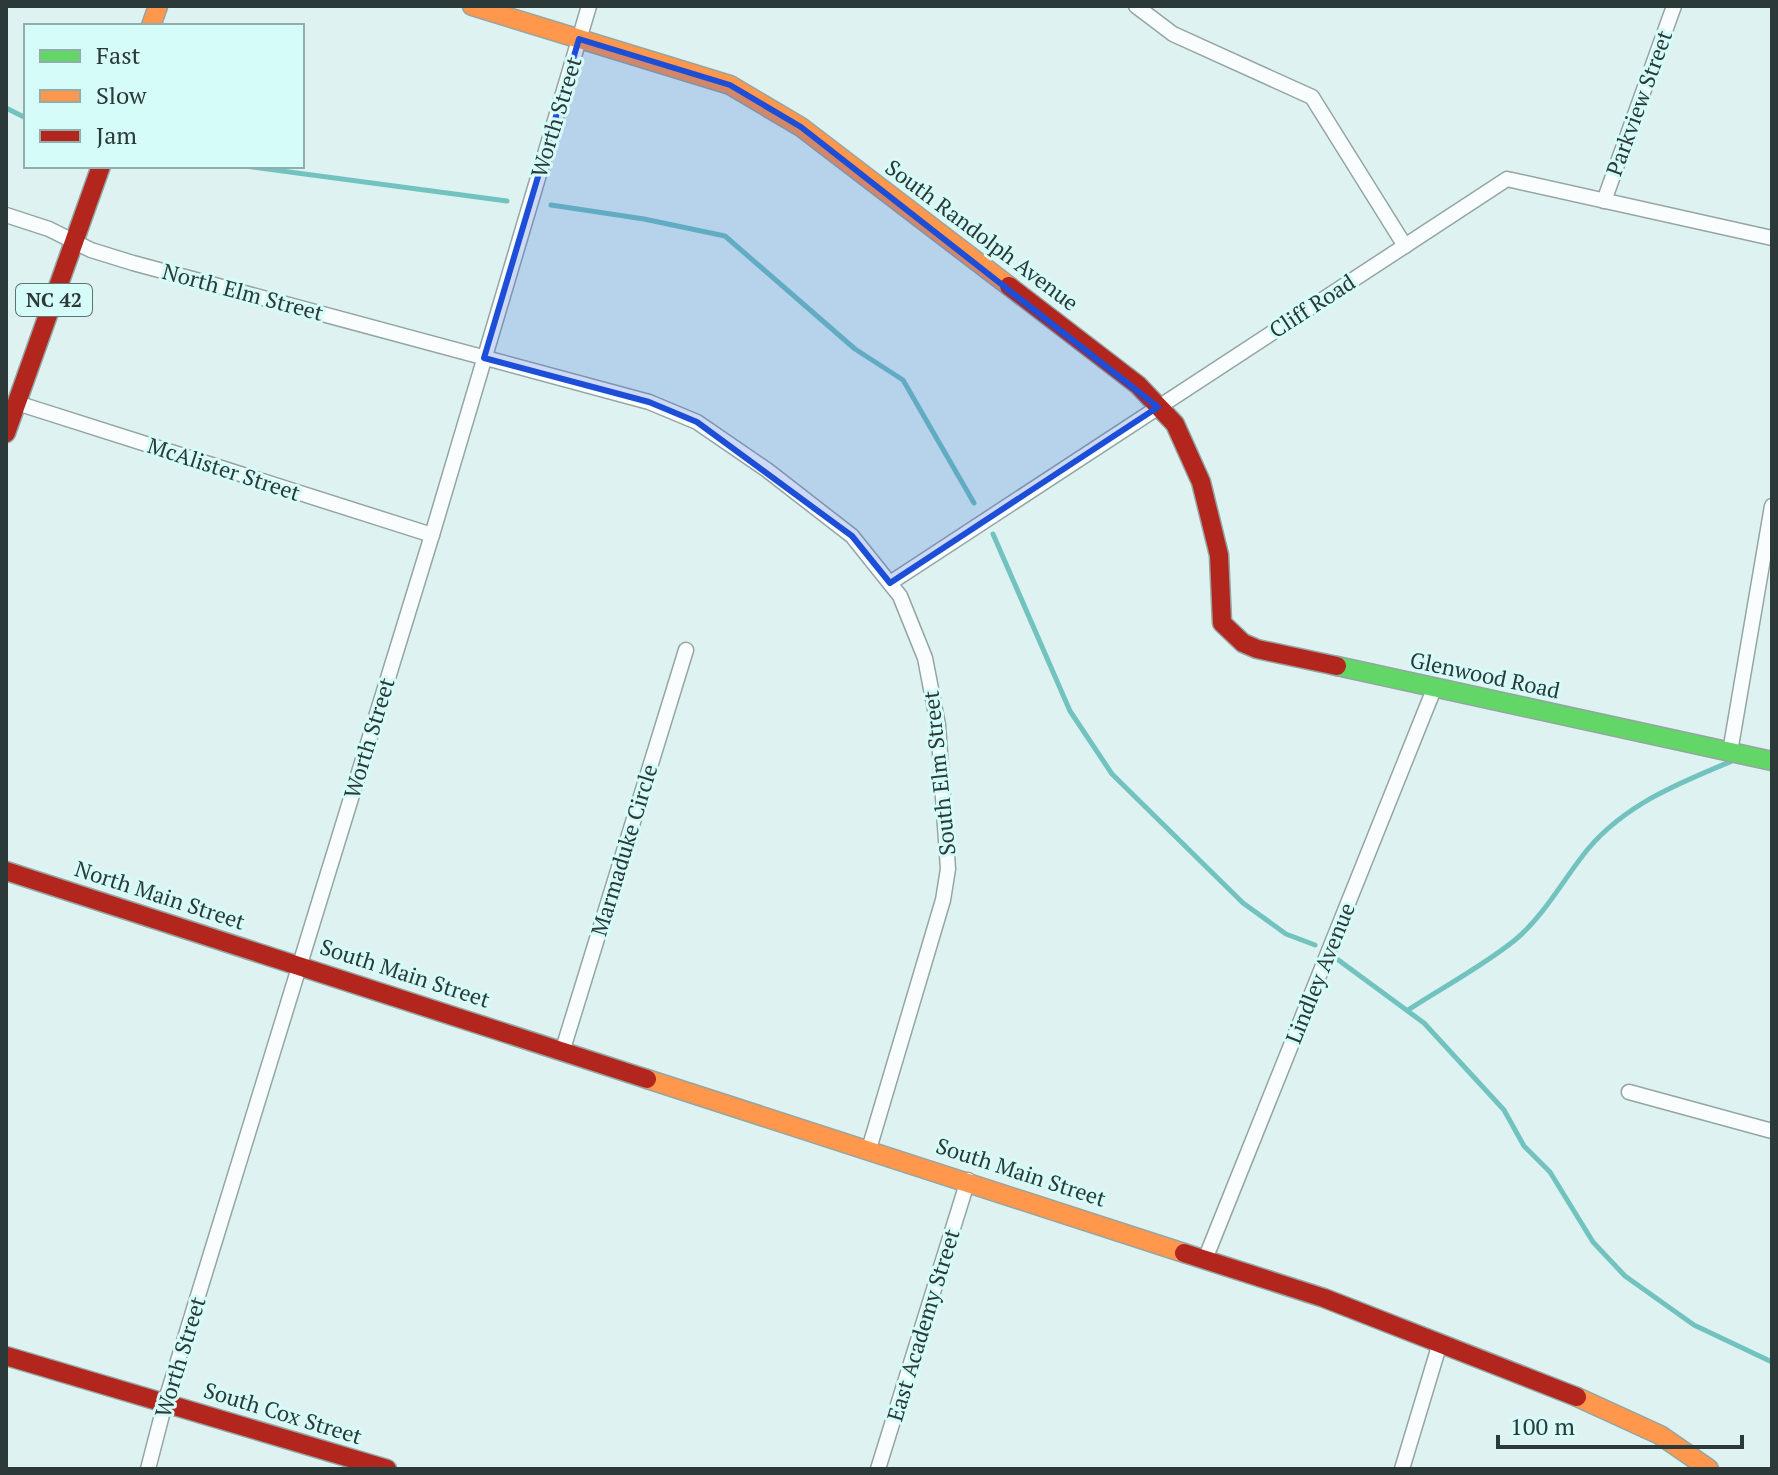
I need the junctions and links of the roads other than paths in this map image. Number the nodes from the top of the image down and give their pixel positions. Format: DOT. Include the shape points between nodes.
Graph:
graph roads {
  1 [pos="472,6"];
  2 [pos="589,6"];
  3 [pos="1136,6"];
  4 [pos="1674,6"];
  5 [pos="579,39"];
  6 [pos="100,168"];
  7 [pos="1604,201"];
  8 [pos="6,215"];
  9 [pos="1772,238"];
  10 [pos="75,242"];
  11 [pos="1405,246"];
  12 [pos="484,358"];
  13 [pos="17,403"];
  14 [pos="1158,407"];
  15 [pos="6,433"];
  16 [pos="1772,506"];
  17 [pos="432,535"];
  18 [pos="890,583"];
  19 [pos="1219,596"];
  20 [pos="686,650"];
  21 [pos="1434,689"];
  22 [pos="1730,752"];
  23 [pos="1772,761"];
  24 [pos="6,871"];
  25 [pos="300,964"];
  26 [pos="563,1049"];
  27 [pos="1629,1092"];
  28 [pos="1772,1131"];
  29 [pos="869,1149"];
  30 [pos="968,1180"];
  31 [pos="1206,1257"];
  32 [pos="1440,1343"];
  33 [pos="6,1356"];
  34 [pos="165,1403"];
  35 [pos="148,1469"];
  36 [pos="387,1469"];
  37 [pos="878,1469"];
  38 [pos="1402,1469"];
  39 [pos="1709,1469"];
  1 -- 5 [label="street, South Randolph Avenue"];
  2 -- 5 [label="street, Worth Street"];
  3 -- 11 [label="street" via="1173,34 1312,97"];
  4 -- 7 [label="street, Parkview Street"];
  5 -- 12 [label="street, Worth Street"];
  5 -- 14 [label="street, South Randolph Avenue" via="730,85 801,127 1138,385"];
  6 -- 10 [label="street, NC 42"];
  7 -- 9 [label="street, Cliff Road"];
  7 -- 11 [label="street, Cliff Road" via="1507,179"];
  8 -- 10 [label="street, North Elm Street"];
  10 -- 12 [label="street, North Elm Street" via="133,263"];
  10 -- 13 [label="street, NC 42"];
  11 -- 14 [label="street, Cliff Road"];
  12 -- 17 [label="street, Worth Street"];
  12 -- 18 [label="street, South Elm Street" via="649,402 697,422 852,536"];
  13 -- 15 [label="street, NC 42"];
  13 -- 17 [label="street, McAlister Street"];
  14 -- 18 [label="street, Cliff Road"];
  14 -- 19 [label="street, South Randolph Avenue" via="1175,424 1201,482 1219,555"];
  16 -- 22 [label="street"];
  17 -- 25 [label="street, Worth Street"];
  18 -- 29 [label="street, South Elm Street" via="925,658 938,725 948,869"];
  19 -- 21 [label="street, Glenwood Road" via="1222,623 1243,643"];
  20 -- 26 [label="street, Marmaduke Circle"];
  21 -- 22 [label="street, Glenwood Road"];
  21 -- 31 [label="street, Lindley Avenue"];
  22 -- 23 [label="street, Glenwood Road"];
  24 -- 25 [label="street, North Main Street"];
  25 -- 26 [label="street, South Main Street"];
  25 -- 34 [label="street, Worth Street"];
  26 -- 29 [label="street, South Main Street"];
  27 -- 28 [label="street"];
  29 -- 30 [label="street, South Main Street"];
  30 -- 31 [label="street, South Main Street"];
  30 -- 37 [label="street, East Academy Street"];
  31 -- 32 [label="street, South Main Street"];
  32 -- 38 [label="street"];
  32 -- 39 [label="street, South Main Street" via="1600,1406 1660,1435"];
  33 -- 34 [label="street, South Cox Street"];
  34 -- 35 [label="street, Worth Street"];
  34 -- 36 [label="street, South Cox Street"];
}
